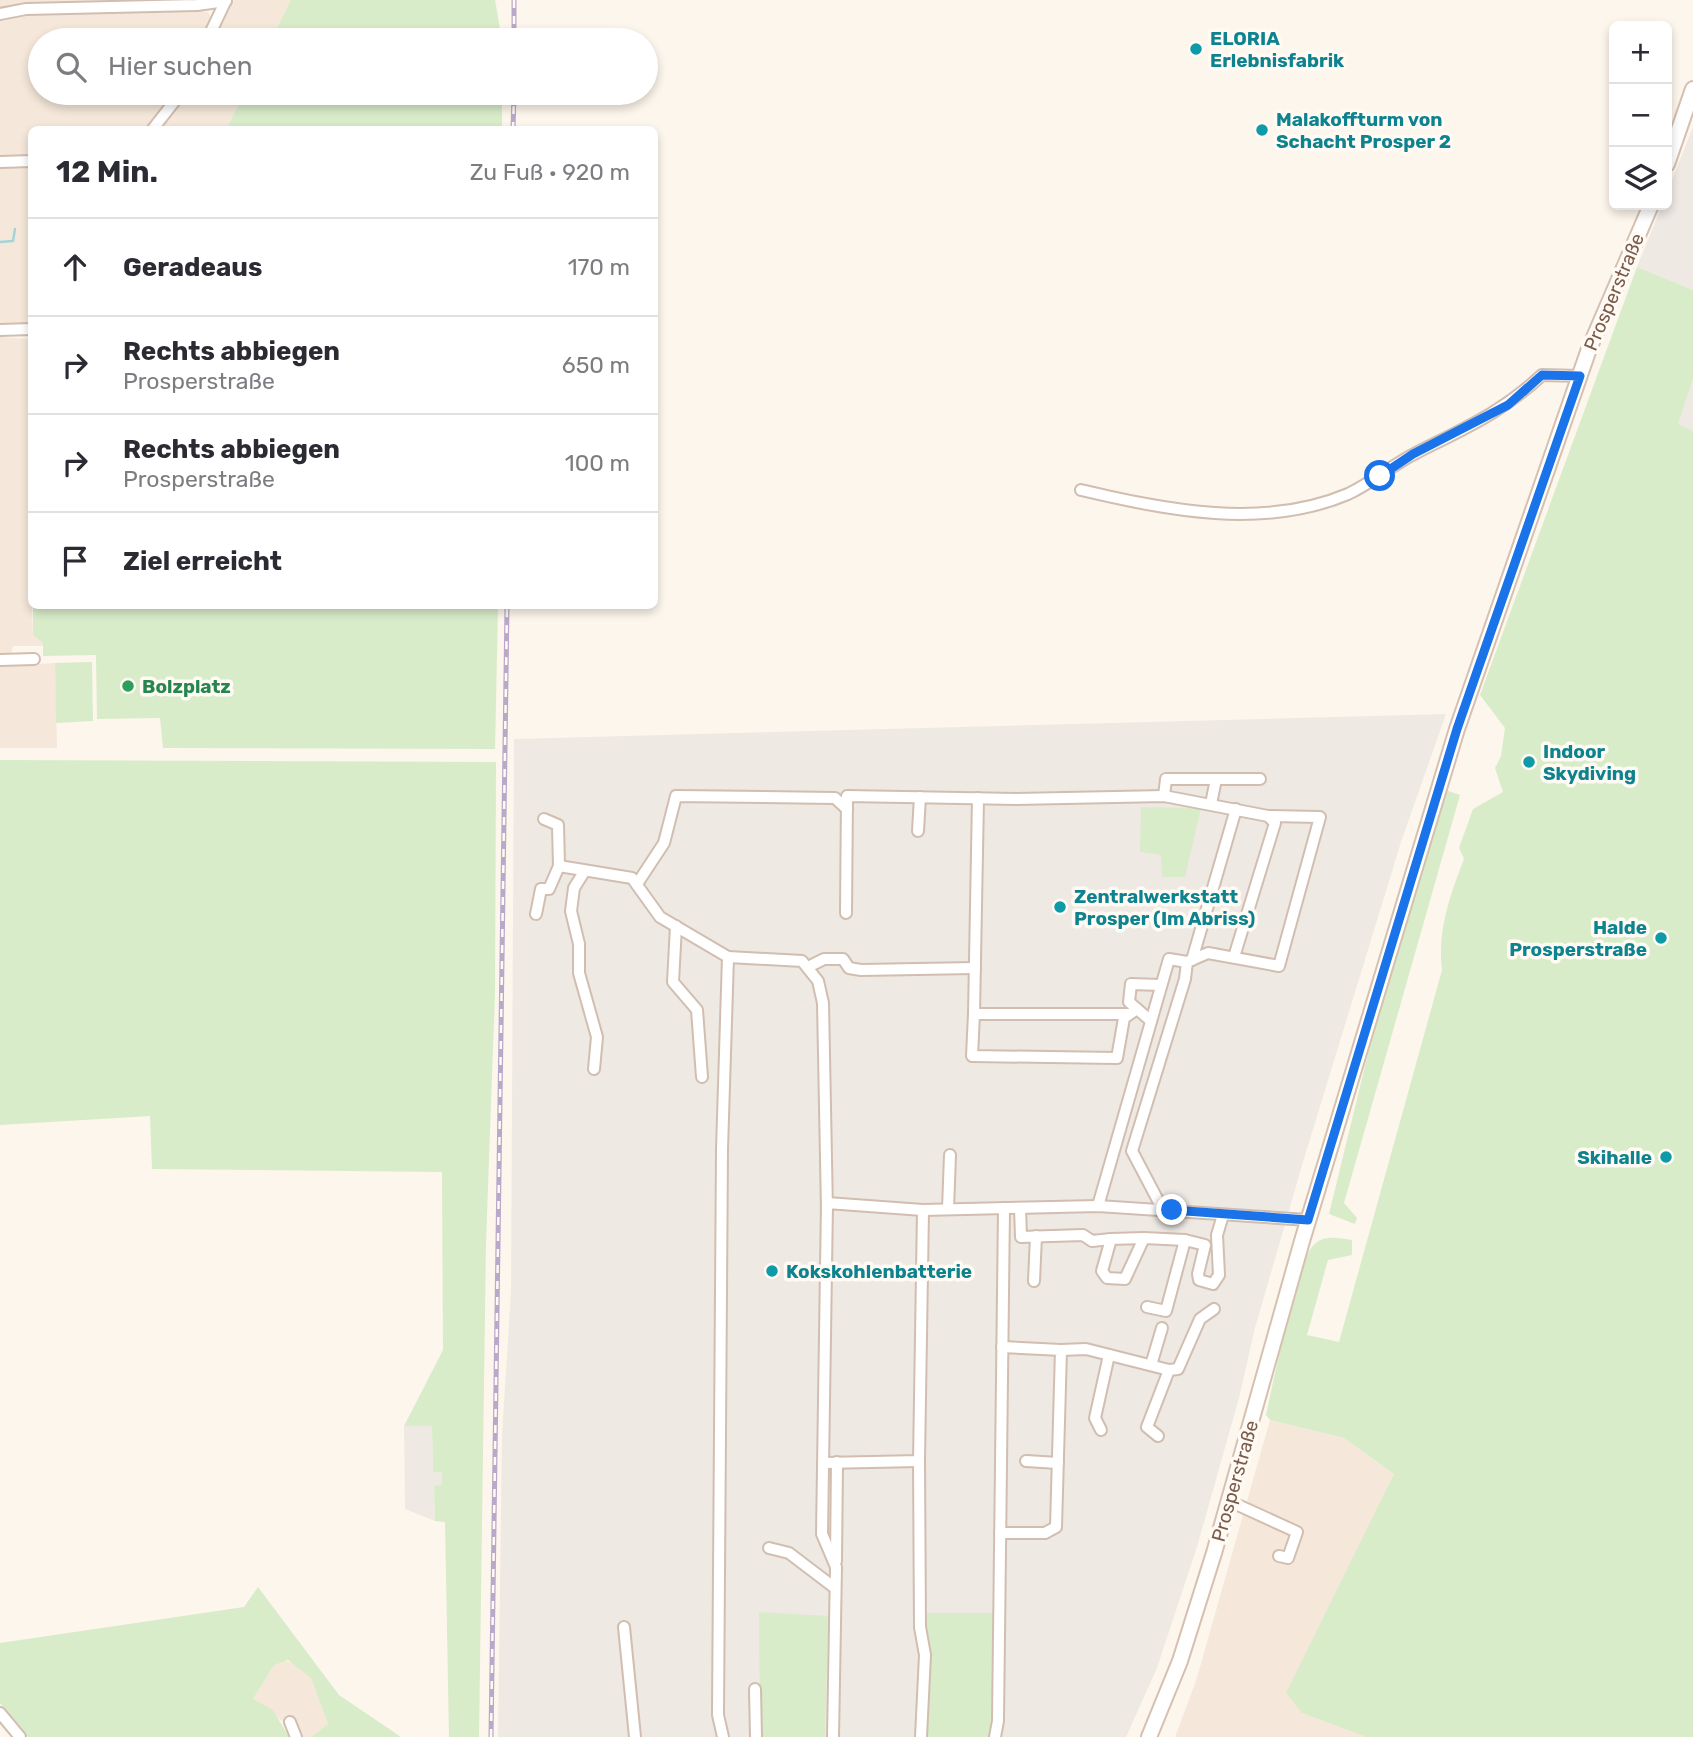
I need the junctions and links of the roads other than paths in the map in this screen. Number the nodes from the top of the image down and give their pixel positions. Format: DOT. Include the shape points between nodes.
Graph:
graph roads {
  1 [pos="226,0"];
  2 [pos="0,14"];
  3 [pos="213,28"];
  4 [pos="1693,89"];
  5 [pos="172,105"];
  6 [pos="155,126"];
  7 [pos="1672,150"];
  8 [pos="28,161"];
  9 [pos="0,162"];
  10 [pos="1649,210"];
  11 [pos="28,329"];
  12 [pos="0,330"];
  13 [pos="1580,376"];
  14 [pos="1081,490"];
  15 [pos="34,659"];
  16 [pos="0,660"];
  17 [pos="1216,779"];
  18 [pos="1260,779"];
  19 [pos="1164,796"];
  20 [pos="920,797"];
  21 [pos="978,798"];
  22 [pos="1211,804"];
  23 [pos="847,809"];
  24 [pos="1236,809"];
  25 [pos="1268,816"];
  26 [pos="544,819"];
  27 [pos="918,831"];
  28 [pos="559,866"];
  29 [pos="584,872"];
  30 [pos="637,884"];
  31 [pos="536,914"];
  32 [pos="846,914"];
  33 [pos="676,926"];
  34 [pos="728,957"];
  35 [pos="1234,957"];
  36 [pos="1189,961"];
  37 [pos="808,967"];
  38 [pos="975,968"];
  39 [pos="1161,985"];
  40 [pos="1133,1011"];
  41 [pos="974,1014"];
  42 [pos="1151,1021"];
  43 [pos="594,1069"];
  44 [pos="702,1077"];
  45 [pos="950,1155"];
  46 [pos="1098,1206"];
  47 [pos="1003,1208"];
  48 [pos="1020,1208"];
  49 [pos="948,1209"];
  50 [pos="923,1210"];
  51 [pos="1163,1210"];
  52 [pos="827,1212"];
  53 [pos="1223,1214"];
  54 [pos="1308,1220"];
  55 [pos="1036,1236"];
  56 [pos="1144,1238"];
  57 [pos="1111,1239"];
  58 [pos="1185,1240"];
  59 [pos="1034,1281"];
  60 [pos="1147,1307"];
  61 [pos="1214,1309"];
  62 [pos="1162,1328"];
  63 [pos="1002,1347"];
  64 [pos="1061,1350"];
  65 [pos="1109,1355"];
  66 [pos="1150,1365"];
  67 [pos="1169,1370"];
  68 [pos="1101,1430"];
  69 [pos="1158,1436"];
  70 [pos="919,1461"];
  71 [pos="1026,1461"];
  72 [pos="837,1462"];
  73 [pos="823,1463"];
  74 [pos="1058,1463"];
  75 [pos="1229,1501"];
  76 [pos="1000,1534"];
  77 [pos="769,1548"];
  78 [pos="1279,1556"];
  79 [pos="835,1567"];
  80 [pos="835,1588"];
  81 [pos="624,1627"];
  82 [pos="755,1689"];
  83 [pos="0,1713"];
  84 [pos="290,1722"];
  85 [pos="20,1737"];
  86 [pos="296,1737"];
  87 [pos="635,1737"];
  88 [pos="723,1737"];
  89 [pos="756,1737"];
  90 [pos="833,1737"];
  91 [pos="920,1737"];
  92 [pos="995,1737"];
  93 [pos="1149,1737"];
  1 -- 2 [label="street"];
  1 -- 3 [label="street"];
  4 -- 7 [label="main road"];
  5 -- 6 [label="street"];
  8 -- 9 [label="street"];
  10 -- 13 [label="main road, Prosperstraße"];
  11 -- 12 [label="street"];
  13 -- 14 [label="street" via="1542,375 1508,405 1347,494 1291,509 1241,515"];
  13 -- 54 [label="main road, Prosperstraße" via="1454,739"];
  15 -- 16 [label="street"];
  17 -- 18 [label="street"];
  17 -- 19 [label="street" via="1166,779"];
  17 -- 22 [label="street"];
  19 -- 21 [label="street"];
  19 -- 22 [label="street"];
  20 -- 21 [label="street"];
  20 -- 23 [label="street" via="847,796"];
  20 -- 27 [label="street"];
  21 -- 38 [label="street"];
  22 -- 24 [label="street"];
  23 -- 30 [label="street" via="835,798 676,796 664,843"];
  23 -- 32 [label="street"];
  24 -- 25 [label="street"];
  24 -- 36 [label="street"];
  25 -- 35 [label="street" via="1275,823"];
  25 -- 35 [label="street" via="1320,817 1279,966"];
  26 -- 28 [label="street" via="558,825"];
  28 -- 29 [label="street"];
  28 -- 31 [label="street" via="549,889 541,889"];
  29 -- 30 [label="street" via="632,878"];
  29 -- 43 [label="street" via="573,888 571,911 579,944 579,974 597,1037"];
  30 -- 33 [label="street" via="660,917"];
  33 -- 34 [label="street"];
  33 -- 44 [label="street" via="673,982 697,1010"];
  34 -- 37 [label="street" via="802,961"];
  34 -- 88 [label="street" via="718,1715"];
  35 -- 36 [label="street" via="1208,953"];
  36 -- 39 [label="street" via="1169,959"];
  36 -- 51 [label="street" via="1132,1151"];
  37 -- 38 [label="street" via="834,959 861,970"];
  37 -- 52 [label="street" via="818,981 823,1003"];
  38 -- 41 [label="street"];
  39 -- 40 [label="street" via="1131,984"];
  39 -- 42 [label="street"];
  40 -- 41 [label="street"];
  40 -- 41 [label="street" via="1124,1018 1116,1058 972,1056"];
  40 -- 42 [label="street"];
  42 -- 46 [label="street"];
  45 -- 49 [label="street"];
  46 -- 48 [label="street"];
  46 -- 51 [label="street"];
  47 -- 48 [label="street"];
  47 -- 49 [label="street"];
  47 -- 63 [label="street"];
  48 -- 55 [label="street" via="1021,1237"];
  49 -- 50 [label="street"];
  50 -- 52 [label="street" via="827,1203"];
  50 -- 70 [label="street"];
  51 -- 53 [label="street"];
  52 -- 73 [label="street"];
  53 -- 54 [label="street"];
  53 -- 58 [label="street" via="1217,1235 1219,1276 1213,1284 1199,1280 1205,1245"];
  54 -- 75 [label="main road, Prosperstraße"];
  55 -- 57 [label="street"];
  55 -- 59 [label="street"];
  56 -- 57 [label="street"];
  56 -- 57 [label="street" via="1125,1279 1118,1280 1107,1278 1102,1271"];
  56 -- 58 [label="street"];
  58 -- 60 [label="street" via="1166,1311"];
  61 -- 67 [label="street" via="1200,1319 1178,1369"];
  62 -- 66 [label="street"];
  63 -- 64 [label="street"];
  63 -- 76 [label="street"];
  64 -- 65 [label="street" via="1086,1349"];
  64 -- 74 [label="street"];
  65 -- 66 [label="street"];
  65 -- 68 [label="street" via="1094,1418"];
  66 -- 67 [label="street"];
  67 -- 69 [label="street" via="1146,1427"];
  70 -- 72 [label="street"];
  70 -- 91 [label="street" via="920,1627 925,1655"];
  71 -- 74 [label="street"];
  72 -- 73 [label="street"];
  72 -- 79 [label="street"];
  73 -- 79 [label="street" via="822,1534"];
  74 -- 76 [label="street" via="1056,1527 1045,1533"];
  75 -- 78 [label="street" via="1297,1532 1288,1558"];
  75 -- 93 [label="main road, Prosperstraße" via="1180,1661"];
  76 -- 92 [label="street"];
  77 -- 80 [label="street" via="789,1553"];
  79 -- 80 [label="street"];
  80 -- 90 [label="street"];
  81 -- 87 [label="street"];
  82 -- 89 [label="street"];
  83 -- 85 [label="street"];
  84 -- 86 [label="street"];
}
